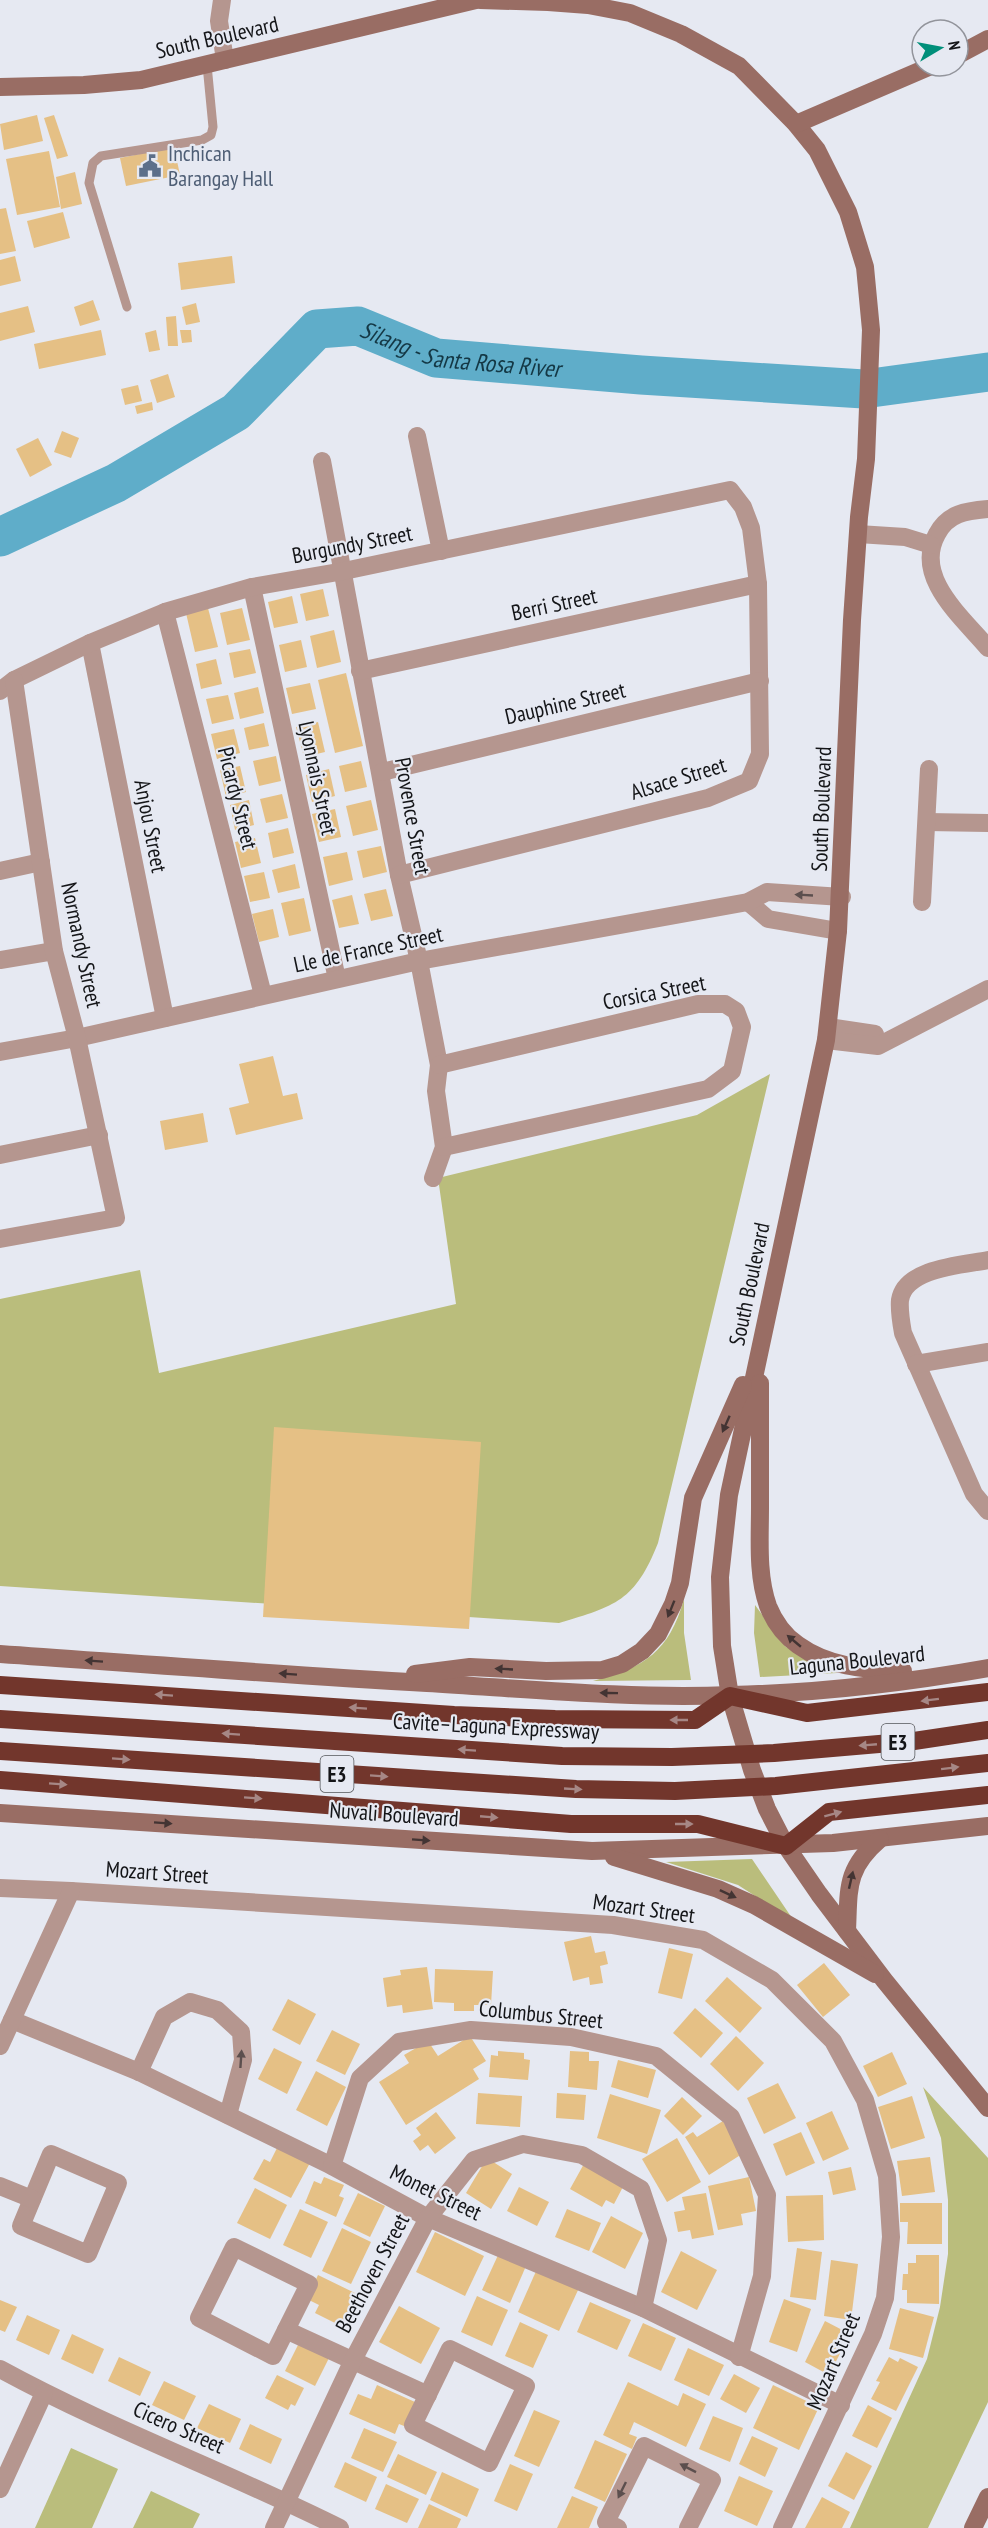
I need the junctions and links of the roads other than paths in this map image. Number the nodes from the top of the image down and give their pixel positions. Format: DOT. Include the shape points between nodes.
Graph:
graph roads {
  1 [pos="222,0"];
  2 [pos="478,0"];
  3 [pos="988,39"];
  4 [pos="970,49"];
  5 [pos="225,60"];
  6 [pos="207,64"];
  7 [pos="910,75"];
  8 [pos="0,87"];
  9 [pos="796,124"];
  10 [pos="127,307"];
  11 [pos="417,436"];
  12 [pos="322,461"];
  13 [pos="730,490"];
  14 [pos="988,509"];
  15 [pos="858,534"];
  16 [pos="930,545"];
  17 [pos="441,551"];
  18 [pos="344,571"];
  19 [pos="758,584"];
  20 [pos="252,587"];
  21 [pos="165,612"];
  22 [pos="90,643"];
  23 [pos="988,648"];
  24 [pos="360,670"];
  25 [pos="760,681"];
  26 [pos="7,685"];
  27 [pos="930,769"];
  28 [pos="382,772"];
  29 [pos="927,822"];
  30 [pos="988,823"];
  31 [pos="41,862"];
  32 [pos="0,871"];
  33 [pos="399,875"];
  34 [pos="842,897"];
  35 [pos="748,902"];
  36 [pos="922,902"];
  37 [pos="838,931"];
  38 [pos="54,951"];
  39 [pos="0,960"];
  40 [pos="419,961"];
  41 [pos="338,979"];
  42 [pos="988,990"];
  43 [pos="263,995"];
  44 [pos="165,1018"];
  45 [pos="827,1033"];
  46 [pos="77,1038"];
  47 [pos="0,1052"];
  48 [pos="439,1065"];
  49 [pos="99,1135"];
  50 [pos="444,1148"];
  51 [pos="0,1155"];
  52 [pos="433,1178"];
  53 [pos="0,1239"];
  54 [pos="988,1260"];
  55 [pos="760,1352"];
  56 [pos="988,1352"];
  57 [pos="916,1364"];
  58 [pos="988,1511"];
  59 [pos="0,1654"];
  60 [pos="988,1668"];
  61 [pos="951,1675"];
  62 [pos="372,1680"];
  63 [pos="0,1684"];
  64 [pos="988,1692"];
  65 [pos="730,1695"];
  66 [pos="0,1719"];
  67 [pos="988,1730"];
  68 [pos="0,1751"];
  69 [pos="988,1763"];
  70 [pos="0,1780"];
  71 [pos="988,1795"];
  72 [pos="0,1813"];
  73 [pos="988,1826"];
  74 [pos="880,1839"];
  75 [pos="786,1846"];
  76 [pos="592,1851"];
  77 [pos="0,1888"];
  78 [pos="71,1891"];
  79 [pos="847,1931"];
  80 [pos="884,1980"];
  81 [pos="12,2020"];
  82 [pos="0,2046"];
  83 [pos="139,2072"];
  84 [pos="988,2109"];
  85 [pos="228,2115"];
  86 [pos="332,2166"];
  87 [pos="0,2186"];
  88 [pos="32,2199"];
  89 [pos="428,2218"];
  90 [pos="643,2308"];
  91 [pos="286,2330"];
  92 [pos="739,2357"];
  93 [pos="353,2360"];
  94 [pos="0,2369"];
  95 [pos="44,2393"];
  96 [pos="428,2395"];
  97 [pos="841,2405"];
  98 [pos="0,2489"];
  99 [pos="988,2496"];
  100 [pos="287,2502"];
  101 [pos="691,2527"];
  102 [pos="274,2528"];
  103 [pos="340,2528"];
  104 [pos="618,2528"];
  105 [pos="782,2528"];
  106 [pos="973,2528"];
  1 -- 5 [label="street" via="219,21"];
  2 -- 5 [label="main road, South Boulevard"];
  2 -- 9 [label="main road, South Boulevard" via="588,5 630,13 681,34 739,66"];
  3 -- 4 [label="main road"];
  5 -- 6 [label="main road, South Boulevard"];
  6 -- 8 [label="main road, South Boulevard" via="141,80"];
  6 -- 10 [label="lane" via="211,135 202,140 100,156 93,164 89,183"];
  7 -- 9 [label="main road"];
  9 -- 15 [label="main road, South Boulevard" via="817,150 848,212 866,267 871,330 866,459"];
  11 -- 17 [label="street"];
  12 -- 18 [label="street, Provence Street"];
  13 -- 17 [label="street, Burgundy Street"];
  13 -- 19 [label="street, Alsace Street" via="744,507 751,528"];
  14 -- 16 [label="street" via="950,517"];
  15 -- 16 [label="street" via="905,537"];
  15 -- 34 [label="main road, South Boulevard"];
  16 -- 23 [label="street" via="933,577"];
  17 -- 18 [label="street, Burgundy Street"];
  18 -- 20 [label="street, Burgundy Street"];
  18 -- 24 [label="street, Provence Street"];
  19 -- 24 [label="street, Berri Street"];
  19 -- 25 [label="street, Alsace Street"];
  20 -- 21 [label="street, Burgundy Street"];
  20 -- 41 [label="street, Lyonnais Street"];
  21 -- 22 [label="street, Burgundy Street"];
  21 -- 43 [label="street, Picardy Street"];
  22 -- 26 [label="street, Burgundy Street"];
  22 -- 44 [label="street, Anjou Street"];
  24 -- 28 [label="street, Provence Street"];
  25 -- 28 [label="street, Dauphine Street"];
  25 -- 33 [label="street, Alsace Street" via="760,754 749,781 708,798"];
  26 -- 31 [label="street, Normandy Street"];
  27 -- 29 [label="street"];
  28 -- 33 [label="street, Provence Street"];
  29 -- 30 [label="street"];
  29 -- 36 [label="street"];
  31 -- 32 [label="street"];
  31 -- 38 [label="street, Normandy Street"];
  33 -- 40 [label="street, Provence Street"];
  34 -- 35 [label="street, Lle de France Street, one-way" via="767,892"];
  34 -- 37 [label="main road, South Boulevard"];
  35 -- 37 [label="street" via="768,919"];
  35 -- 40 [label="street, Lle de France Street"];
  37 -- 45 [label="main road, South Boulevard"];
  38 -- 39 [label="street"];
  38 -- 46 [label="street, Normandy Street"];
  40 -- 41 [label="street, Lle de France Street"];
  40 -- 48 [label="street, Provence Street"];
  41 -- 43 [label="street, Lle de France Street"];
  42 -- 45 [label="street" via="895,1038"];
  43 -- 44 [label="street, Lle de France Street"];
  44 -- 46 [label="street, Lle de France Street"];
  45 -- 55 [label="main road, South Boulevard"];
  46 -- 47 [label="street, Lle de France Street"];
  46 -- 49 [label="street, Normandy Street"];
  48 -- 50 [label="street, Provence Street" via="436,1091"];
  48 -- 50 [label="street, Corsica Street" via="698,1004 725,1004 736,1011 742,1027 732,1071 708,1089"];
  49 -- 51 [label="street"];
  49 -- 53 [label="street, Normandy Street" via="116,1218"];
  50 -- 52 [label="street, Provence Street"];
  54 -- 57 [label="street" via="925,1273 909,1283 900,1298 900,1315"];
  61 -- 55 [label="main road, one-way" via="835,1663 797,1644 768,1607 761,1574"];
  55 -- 62 [label="main road, one-way" via="693,1498 673,1604 658,1634 642,1651 622,1664 602,1670 470,1667"];
  55 -- 65 [label="main road, South Boulevard" via="744,1415 723,1534 721,1626"];
  56 -- 57 [label="street"];
  57 -- 58 [label="street" via="974,1494"];
  62 -- 59 [label="main road, one-way"];
  60 -- 61 [label="main road, Laguna Boulevard"];
  61 -- 65 [label="main road, Laguna Boulevard"];
  65 -- 62 [label="main road, one-way" via="575,1692"];
  65 -- 63 [label="highway, one-way" via="695,1720 555,1719"];
  64 -- 65 [label="highway, one-way" via="807,1713"];
  65 -- 75 [label="main road, South Boulevard" via="752,1770"];
  67 -- 66 [label="highway, Cavite–Laguna Expressway / E3, one-way" via="914,1741 742,1756 562,1756"];
  68 -- 69 [label="highway, E3, one-way" via="576,1789 675,1791 742,1789"];
  70 -- 75 [label="highway, one-way" via="571,1824 698,1824"];
  75 -- 71 [label="highway, one-way" via="829,1812"];
  72 -- 76 [label="main road, Nuvali Boulevard, one-way"];
  73 -- 74 [label="main road"];
  74 -- 75 [label="main road"];
  79 -- 74 [label="main road, one-way" via="853,1872 865,1852"];
  75 -- 76 [label="main road, Nuvali Boulevard"];
  75 -- 79 [label="main road, South Boulevard"];
  76 -- 80 [label="main road, one-way" via="718,1889 754,1905"];
  77 -- 78 [label="street, Mozart Street"];
  78 -- 81 [label="street"];
  78 -- 97 [label="street, Mozart Street" via="613,1925 703,1941 772,1980 833,2041 865,2100 887,2176 891,2237 885,2298"];
  79 -- 80 [label="main road, South Boulevard"];
  80 -- 84 [label="main road, South Boulevard"];
  81 -- 82 [label="street"];
  81 -- 83 [label="street, Monet Street"];
  83 -- 85 [label="street, Monet Street"];
  85 -- 83 [label="street, one-way" via="243,2060 241,2032 217,2010 190,2002 164,2017"];
  85 -- 86 [label="street, Monet Street"];
  86 -- 89 [label="street, Monet Street"];
  86 -- 92 [label="street, Columbus Street" via="360,2078 399,2042 471,2030 571,2037 656,2056 730,2116 767,2195 762,2276"];
  87 -- 88 [label="street"];
  88 -- 88 [label="street" via="21,2226 88,2254 118,2183 51,2154"];
  89 -- 90 [label="street, Monet Street"];
  89 -- 90 [label="street, Beethoven Street" via="474,2160 523,2144 582,2155 641,2189 658,2240"];
  89 -- 93 [label="street, Beethoven Street"];
  90 -- 92 [label="street, Monet Street"];
  91 -- 91 [label="street" via="309,2284 234,2247 199,2318 273,2356"];
  91 -- 93 [label="street"];
  92 -- 97 [label="street, Monet Street"];
  93 -- 96 [label="street"];
  93 -- 100 [label="street, Beethoven Street"];
  94 -- 95 [label="street, Cicero Street"];
  95 -- 98 [label="street"];
  95 -- 100 [label="street, Cicero Street"];
  96 -- 96 [label="street" via="413,2425 489,2463 526,2386 450,2349"];
  97 -- 105 [label="street, Mozart Street"];
  99 -- 106 [label="main road"];
  100 -- 102 [label="street, Beethoven Street"];
  100 -- 103 [label="street, Cicero Street"];
  101 -- 104 [label="street, one-way" via="712,2480 644,2445 606,2522"];
}
